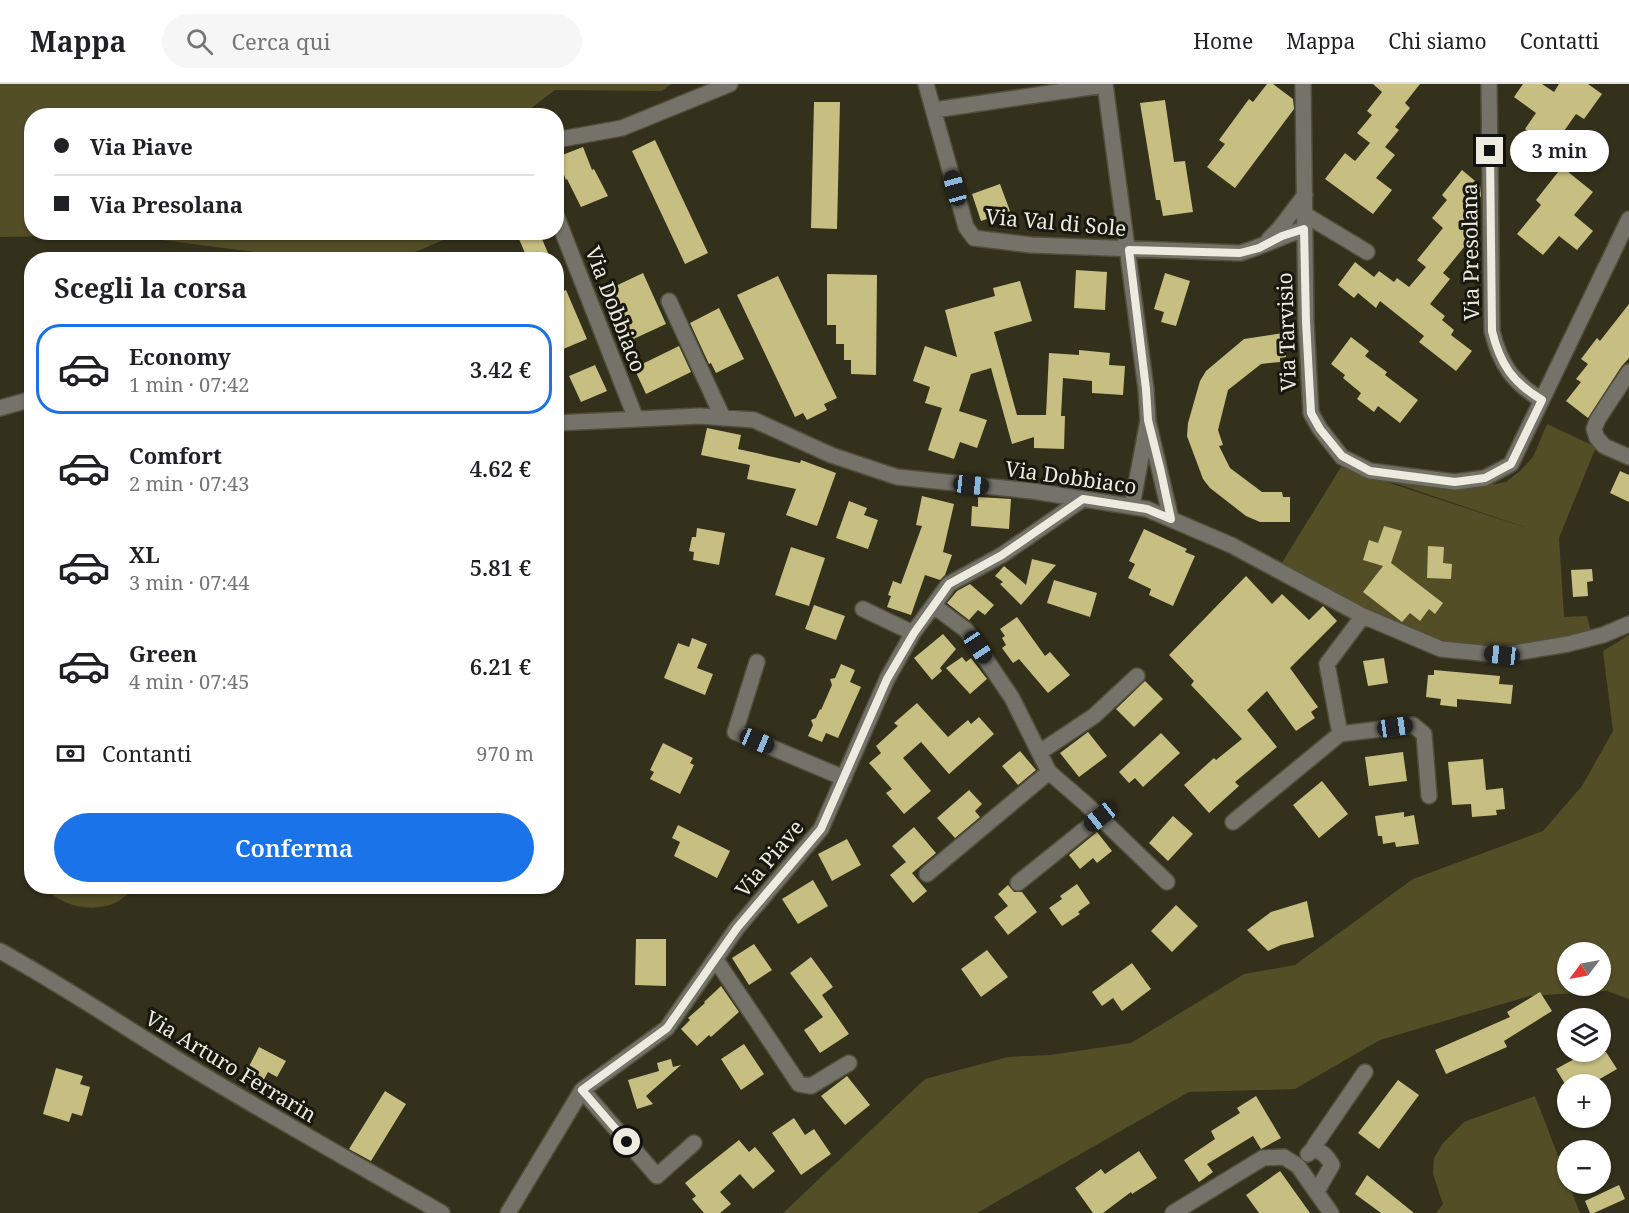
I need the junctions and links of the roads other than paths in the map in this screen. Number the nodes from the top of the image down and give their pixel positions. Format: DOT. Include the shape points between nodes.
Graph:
graph roads {
  1 [pos="730,84"];
  2 [pos="926,84"];
  3 [pos="1303,84"];
  4 [pos="1489,84"];
  5 [pos="1105,85"];
  6 [pos="934,111"];
  7 [pos="564,139"];
  8 [pos="1305,195"];
  9 [pos="1629,219"];
  10 [pos="1304,221"];
  11 [pos="564,235"];
  12 [pos="1259,248"];
  13 [pos="1129,250"];
  14 [pos="1367,252"];
  15 [pos="669,301"];
  16 [pos="1629,372"];
  17 [pos="1542,400"];
  18 [pos="24,401"];
  19 [pos="0,408"];
  20 [pos="723,418"];
  21 [pos="636,419"];
  22 [pos="1148,420"];
  23 [pos="564,423"];
  24 [pos="1629,457"];
  25 [pos="1083,499"];
  26 [pos="1132,506"];
  27 [pos="1171,519"];
  28 [pos="934,606"];
  29 [pos="862,609"];
  30 [pos="1363,616"];
  31 [pos="1629,624"];
  32 [pos="914,633"];
  33 [pos="757,662"];
  34 [pos="1137,676"];
  35 [pos="1340,734"];
  36 [pos="1040,752"];
  37 [pos="1049,772"];
  38 [pos="844,778"];
  39 [pos="1429,795"];
  40 [pos="1100,817"];
  41 [pos="1233,822"];
  42 [pos="927,874"];
  43 [pos="1167,882"];
  44 [pos="1018,883"];
  45 [pos="0,951"];
  46 [pos="716,960"];
  47 [pos="849,1063"];
  48 [pos="1365,1072"];
  49 [pos="582,1090"];
  50 [pos="694,1143"];
  51 [pos="1313,1149"];
  52 [pos="1298,1166"];
  53 [pos="1317,1191"];
  54 [pos="442,1213"];
  55 [pos="508,1213"];
  56 [pos="1173,1213"];
  57 [pos="1331,1213"];
  1 -- 7 [label="street" via="622,128"];
  2 -- 6 [label="street, Via Val di Sole"];
  3 -- 8 [label="street, Via Tarvisio"];
  4 -- 17 [label="street, Via Presolana" via="1492,331 1498,354 1510,372"];
  5 -- 6 [label="street"];
  5 -- 13 [label="street"];
  6 -- 13 [label="street, Via Val di Sole" via="966,227 974,237 1031,245"];
  8 -- 10 [label="street, Via Tarvisio"];
  8 -- 12 [label="street"];
  9 -- 17 [label="street, Via Tarvisio"];
  10 -- 12 [label="street, Via Val di Sole"];
  10 -- 14 [label="street"];
  10 -- 17 [label="street, Via Tarvisio" via="1311,413 1342,456 1370,471 1455,482 1485,478 1511,464"];
  11 -- 21 [label="street, Via Dobbiaco"];
  12 -- 13 [label="street, Via Val di Sole" via="1240,253"];
  13 -- 22 [label="street"];
  15 -- 20 [label="street"];
  16 -- 24 [label="street" via="1594,429 1604,446"];
  18 -- 19 [label="street"];
  20 -- 21 [label="street, Via Dobbiaco"];
  20 -- 25 [label="street, Via Dobbiaco" via="754,420 831,454 897,477"];
  21 -- 23 [label="street, Via Dobbiaco"];
  22 -- 26 [label="street"];
  22 -- 27 [label="street"];
  25 -- 26 [label="street, Via Dobbiaco"];
  25 -- 28 [label="street, Via Piave" via="1002,555 949,584"];
  26 -- 27 [label="street, Via Dobbiaco"];
  27 -- 30 [label="street, Via Dobbiaco" via="1231,545"];
  28 -- 32 [label="street, Via Piave"];
  28 -- 36 [label="street" via="966,630 1012,698"];
  29 -- 32 [label="street"];
  30 -- 31 [label="street, Via Dobbiaco" via="1441,649 1502,655 1580,641"];
  30 -- 35 [label="street" via="1327,664"];
  32 -- 38 [label="street, Via Piave" via="887,679"];
  33 -- 38 [label="street" via="735,732"];
  34 -- 36 [label="street" via="1094,716"];
  35 -- 39 [label="street" via="1413,724 1424,734"];
  35 -- 41 [label="street"];
  36 -- 37 [label="street"];
  37 -- 40 [label="street"];
  37 -- 42 [label="street"];
  38 -- 46 [label="street, Via Piave" via="821,829 737,928"];
  40 -- 43 [label="street"];
  40 -- 44 [label="street"];
  45 -- 54 [label="street, Via Arturo Ferrarin" via="324,1147"];
  46 -- 47 [label="street" via="799,1084 811,1086"];
  46 -- 49 [label="street, Via Piave" via="667,1028"];
  48 -- 51 [label="street"];
  49 -- 50 [label="street" via="657,1176"];
  49 -- 55 [label="street, Via Piave"];
  51 -- 52 [label="street"];
  51 -- 53 [label="street" via="1321,1151 1332,1166"];
  52 -- 53 [label="street"];
  52 -- 56 [label="street" via="1284,1157 1263,1158"];
  53 -- 57 [label="street"];
}
